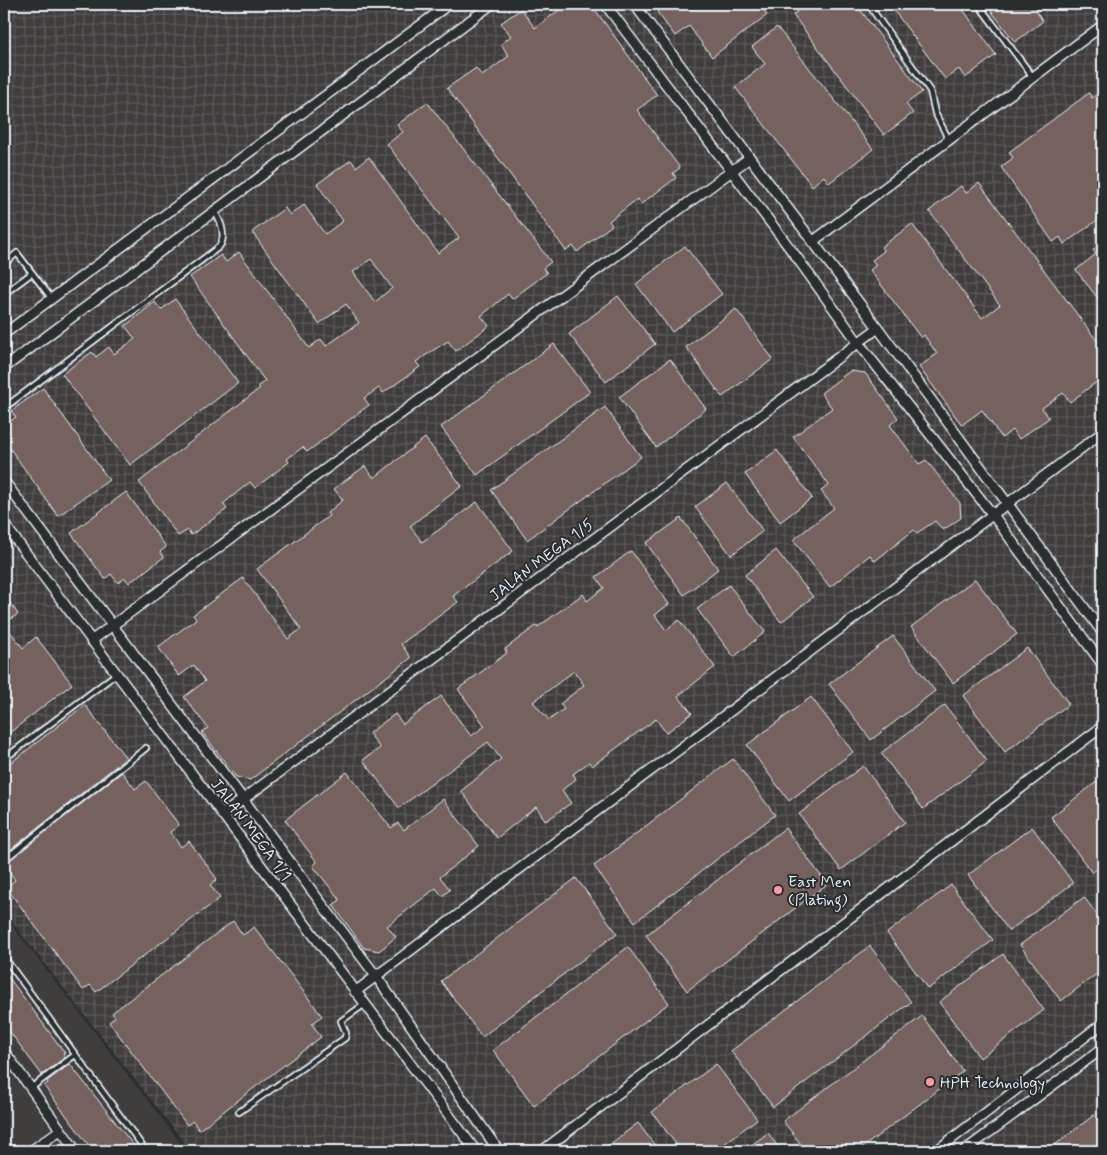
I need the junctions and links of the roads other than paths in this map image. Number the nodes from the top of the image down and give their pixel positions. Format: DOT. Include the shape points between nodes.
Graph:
graph roads {
  1 [pos="448,4"];
  2 [pos="492,4"];
  3 [pos="605,4"];
  4 [pos="634,4"];
  5 [pos="868,4"];
  6 [pos="978,4"];
  7 [pos="1103,24"];
  8 [pos="1033,77"];
  9 [pos="949,140"];
  10 [pos="748,159"];
  11 [pos="731,172"];
  12 [pos="215,212"];
  13 [pos="812,242"];
  14 [pos="4,264"];
  15 [pos="32,273"];
  16 [pos="4,294"];
  17 [pos="52,298"];
  18 [pos="878,328"];
  19 [pos="4,334"];
  20 [pos="858,341"];
  21 [pos="4,368"];
  22 [pos="4,408"];
  23 [pos="1103,432"];
  24 [pos="4,481"];
  25 [pos="1008,503"];
  26 [pos="992,515"];
  27 [pos="4,524"];
  28 [pos="113,626"];
  29 [pos="1103,633"];
  30 [pos="91,641"];
  31 [pos="1103,665"];
  32 [pos="116,674"];
  33 [pos="1103,726"];
  34 [pos="146,748"];
  35 [pos="4,759"];
  36 [pos="243,800"];
  37 [pos="222,815"];
  38 [pos="4,860"];
  39 [pos="4,957"];
  40 [pos="8,964"];
  41 [pos="4,967"];
  42 [pos="376,976"];
  43 [pos="355,992"];
  44 [pos="365,1004"];
  45 [pos="1103,1023"];
  46 [pos="1103,1048"];
  47 [pos="4,1051"];
  48 [pos="75,1055"];
  49 [pos="30,1088"];
  50 [pos="239,1112"];
  51 [pos="60,1130"];
  52 [pos="31,1151"];
  53 [pos="76,1151"];
  54 [pos="146,1151"];
  55 [pos="476,1151"];
  56 [pos="499,1151"];
  57 [pos="542,1151"];
  58 [pos="936,1151"];
  59 [pos="964,1151"];
  1 -- 17 [label="street"];
  2 -- 12 [label="street"];
  3 -- 11 [label="street"];
  4 -- 10 [label="street"];
  5 -- 9 [label="lane" via="930,91 935,113"];
  6 -- 8 [label="lane"];
  7 -- 8 [label="street"];
  8 -- 9 [label="street"];
  9 -- 13 [label="street"];
  10 -- 11 [label="street"];
  10 -- 13 [label="street"];
  11 -- 20 [label="street"];
  11 -- 28 [label="street"];
  12 -- 21 [label="street"];
  12 -- 22 [label="lane" via="223,238 218,246"];
  13 -- 18 [label="street"];
  14 -- 15 [label="lane" via="17,253"];
  15 -- 16 [label="lane"];
  15 -- 17 [label="lane"];
  17 -- 19 [label="street"];
  18 -- 20 [label="street, JALAN MEGA 1/5"];
  18 -- 25 [label="street"];
  20 -- 26 [label="street"];
  20 -- 36 [label="street, JALAN MEGA 1/5"];
  23 -- 25 [label="street"];
  24 -- 28 [label="street"];
  25 -- 26 [label="street"];
  25 -- 29 [label="street"];
  26 -- 31 [label="street"];
  26 -- 42 [label="street"];
  27 -- 30 [label="street, JALAN MEGA 1/1"];
  28 -- 30 [label="street"];
  28 -- 36 [label="street"];
  30 -- 32 [label="street, JALAN MEGA 1/1"];
  32 -- 35 [label="lane"];
  32 -- 37 [label="street, JALAN MEGA 1/1"];
  33 -- 57 [label="street"];
  34 -- 38 [label="lane"];
  36 -- 37 [label="street, JALAN MEGA 1/5"];
  36 -- 42 [label="street"];
  37 -- 43 [label="street, JALAN MEGA 1/1"];
  39 -- 40 [label="lane"];
  40 -- 41 [label="lane"];
  40 -- 48 [label="lane"];
  42 -- 43 [label="street"];
  42 -- 56 [label="street"];
  43 -- 44 [label="street, JALAN MEGA 1/1"];
  44 -- 50 [label="lane" via="341,1021 345,1038"];
  44 -- 55 [label="street, JALAN MEGA 1/1"];
  45 -- 58 [label="street"];
  46 -- 59 [label="street"];
  47 -- 49 [label="street"];
  48 -- 49 [label="lane"];
  48 -- 54 [label="lane"];
  49 -- 51 [label="street"];
  51 -- 52 [label="street"];
  51 -- 53 [label="street"];
}
